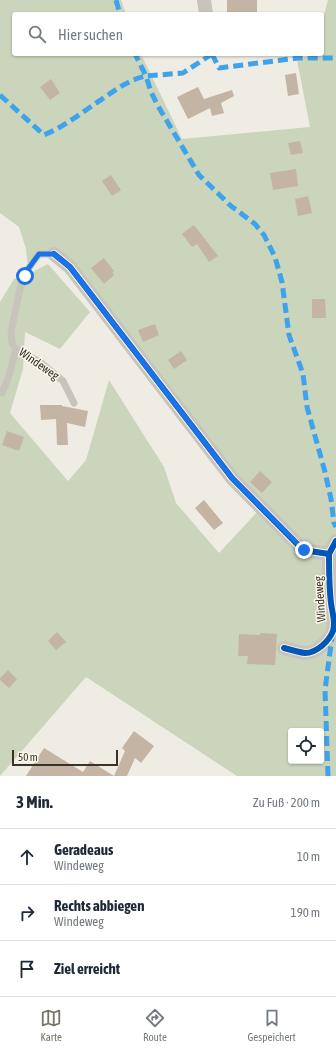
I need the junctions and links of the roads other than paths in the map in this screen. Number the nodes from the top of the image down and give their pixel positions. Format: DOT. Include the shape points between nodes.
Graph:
graph roads {
  1 [pos="204,0"];
  2 [pos="206,12"];
  3 [pos="54,254"];
  4 [pos="16,348"];
  5 [pos="2,393"];
  6 [pos="74,403"];
  7 [pos="336,542"];
  8 [pos="329,554"];
  9 [pos="284,648"];
  1 -- 2 [label="street"];
  3 -- 4 [label="lane, Windeweg" via="39,254 25,276 12,332 12,343"];
  3 -- 8 [label="street, Windeweg" via="70,267 232,478 304,550"];
  4 -- 5 [label="lane"];
  4 -- 6 [label="lane, Windeweg" via="40,362 64,381"];
  7 -- 8 [label="street"];
  8 -- 9 [label="street, Windeweg" via="333,631 328,641 313,651 306,653"];
}
